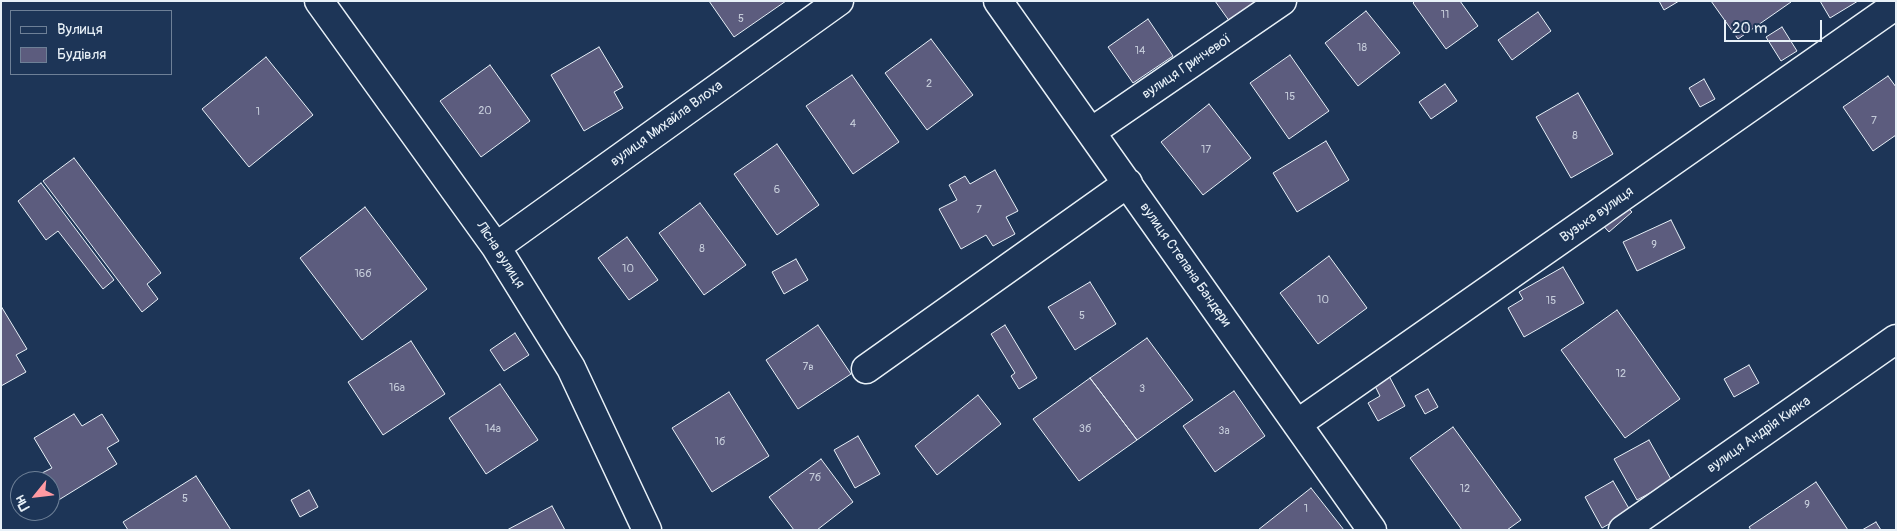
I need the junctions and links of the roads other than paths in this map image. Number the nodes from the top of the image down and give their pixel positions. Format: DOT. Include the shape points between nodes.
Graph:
graph roads {
  1 [pos="319,1"];
  2 [pos="839,1"];
  3 [pos="998,1"];
  4 [pos="1282,1"];
  5 [pos="1896,5"];
  6 [pos="1091,132"];
  7 [pos="1128,183"];
  8 [pos="496,247"];
  9 [pos="1896,340"];
  10 [pos="866,369"];
  11 [pos="1297,424"];
  12 [pos="646,530"];
  13 [pos="1372,530"];
  14 [pos="1623,530"];
  1 -- 8 [label="street, Лісна вулиця"];
  2 -- 8 [label="street, вулиця Михайла Влоха"];
  3 -- 6 [label="street, вулиця Степана Бандери"];
  4 -- 6 [label="street, вулиця Гринчевої"];
  5 -- 11 [label="street, Вузька вулиця"];
  6 -- 7 [label="street, вулиця Степана Бандери"];
  7 -- 10 [label="street"];
  7 -- 11 [label="street, вулиця Степана Бандери"];
  8 -- 12 [label="street, Лісна вулиця" via="571,368"];
  9 -- 14 [label="street, вулиця Андрія Кияка"];
  11 -- 13 [label="street, вулиця Степана Бандери"];
}
